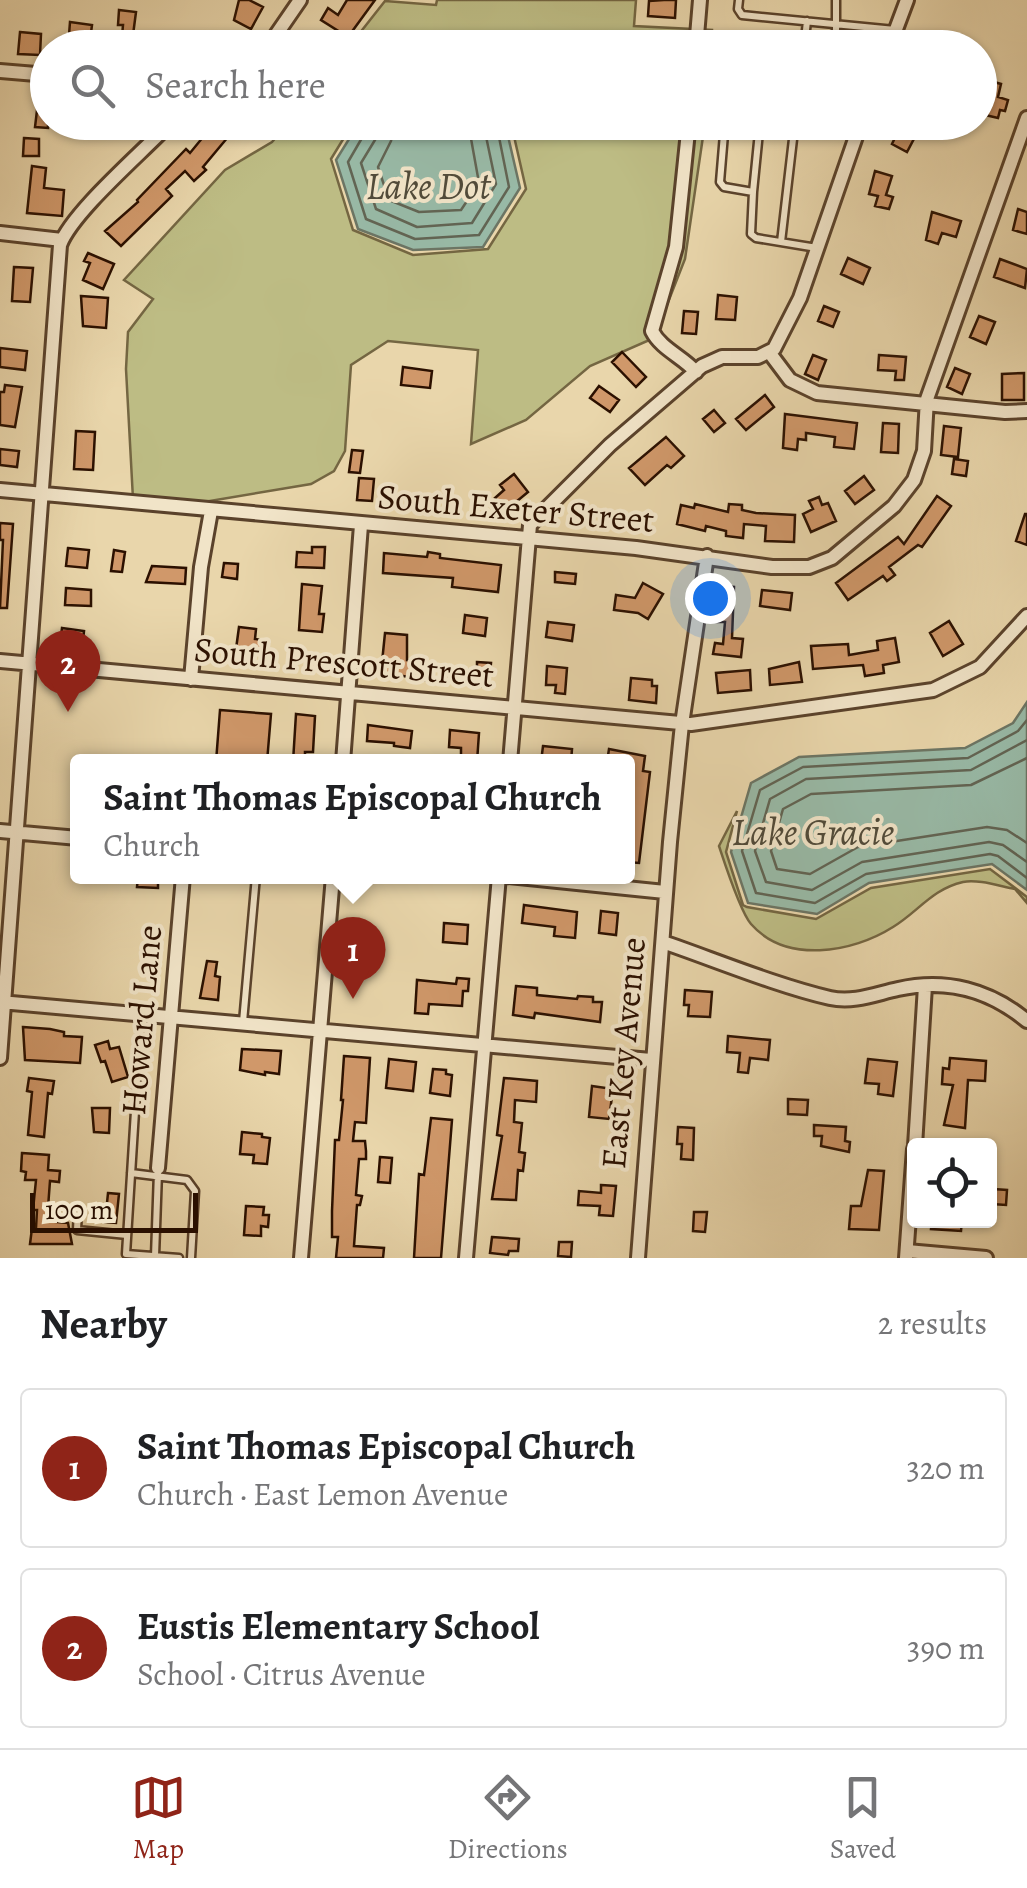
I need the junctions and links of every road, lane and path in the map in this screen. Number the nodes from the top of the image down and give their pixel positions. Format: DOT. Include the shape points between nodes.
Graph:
graph roads {
  1 [pos="300,0"];
  2 [pos="700,0"];
  3 [pos="739,0"];
  4 [pos="836,0"];
  5 [pos="907,0"];
  6 [pos="807,21"];
  7 [pos="838,24"];
  8 [pos="279,30"];
  9 [pos="698,30"];
  10 [pos="806,30"];
  11 [pos="838,30"];
  12 [pos="896,30"];
  13 [pos="0,71"];
  14 [pos="30,74"];
  15 [pos="1027,118"];
  16 [pos="154,140"];
  17 [pos="687,140"];
  18 [pos="724,140"];
  19 [pos="758,140"];
  20 [pos="793,140"];
  21 [pos="855,140"];
  22 [pos="753,192"];
  23 [pos="0,234"];
  24 [pos="62,240"];
  25 [pos="781,242"];
  26 [pos="818,248"];
  27 [pos="768,352"];
  28 [pos="696,372"];
  29 [pos="926,403"];
  30 [pos="1027,411"];
  31 [pos="0,490"];
  32 [pos="42,494"];
  33 [pos="210,511"];
  34 [pos="361,525"];
  35 [pos="529,539"];
  36 [pos="707,556"];
  37 [pos="1027,616"];
  38 [pos="0,662"];
  39 [pos="30,664"];
  40 [pos="190,679"];
  41 [pos="348,693"];
  42 [pos="516,707"];
  43 [pos="682,724"];
  44 [pos="344,754"];
  45 [pos="511,754"];
  46 [pos="0,832"];
  47 [pos="16,833"];
  48 [pos="70,837"];
  49 [pos="182,884"];
  50 [pos="255,884"];
  51 [pos="332,884"];
  52 [pos="498,884"];
  53 [pos="586,884"];
  54 [pos="665,892"];
  55 [pos="663,942"];
  56 [pos="925,986"];
  57 [pos="2,1002"];
  58 [pos="141,1015"];
  59 [pos="172,1018"];
  60 [pos="1027,1021"];
  61 [pos="243,1024"];
  62 [pos="321,1030"];
  63 [pos="485,1044"];
  64 [pos="0,1058"];
  65 [pos="651,1060"];
  66 [pos="916,1138"];
  67 [pos="158,1172"];
  68 [pos="131,1173"];
  69 [pos="78,1209"];
  70 [pos="909,1228"];
  71 [pos="127,1236"];
  72 [pos="907,1254"];
  73 [pos="155,1256"];
  74 [pos="177,1258"];
  75 [pos="190,1258"];
  76 [pos="301,1258"];
  77 [pos="466,1258"];
  78 [pos="638,1258"];
  79 [pos="986,1258"];
  1 -- 8 [label="street"];
  2 -- 9 [label="street"];
  3 -- 6 [label="lane" via="742,14"];
  4 -- 7 [label="lane"];
  5 -- 12 [label="street"];
  6 -- 7 [label="lane"];
  6 -- 10 [label="lane"];
  7 -- 11 [label="lane"];
  7 -- 12 [label="lane"];
  13 -- 14 [label="street"];
  15 -- 29 [label="street, South Exeter Street"];
  16 -- 24 [label="street"];
  17 -- 28 [label="street" via="676,248 652,331"];
  18 -- 22 [label="lane" via="720,182"];
  19 -- 22 [label="lane"];
  20 -- 25 [label="lane"];
  21 -- 26 [label="street"];
  22 -- 25 [label="lane" via="750,234"];
  23 -- 24 [label="street"];
  24 -- 32 [label="street"];
  25 -- 26 [label="lane"];
  26 -- 27 [label="street" via="780,342"];
  27 -- 28 [label="street" via="722,357"];
  27 -- 29 [label="street" via="790,380 817,393"];
  28 -- 35 [label="street" via="562,492 530,525"];
  29 -- 30 [label="street"];
  29 -- 36 [label="street, South Exeter Street" via="924,451 914,480 894,506 832,558 795,569"];
  31 -- 32 [label="street, South Exeter Street"];
  32 -- 33 [label="street, South Exeter Street"];
  32 -- 39 [label="street"];
  33 -- 34 [label="street, South Exeter Street"];
  33 -- 40 [label="street"];
  34 -- 35 [label="street, South Exeter Street"];
  34 -- 41 [label="street"];
  35 -- 36 [label="street, South Exeter Street"];
  35 -- 42 [label="street"];
  36 -- 43 [label="street, East Key Avenue"];
  37 -- 43 [label="street, South Prescott Street" via="980,667 933,690"];
  38 -- 39 [label="street, South Prescott Street"];
  39 -- 40 [label="street, South Prescott Street"];
  39 -- 47 [label="street"];
  40 -- 41 [label="street, South Prescott Street"];
  41 -- 42 [label="street, South Prescott Street"];
  41 -- 44 [label="street"];
  42 -- 43 [label="street, South Prescott Street"];
  42 -- 45 [label="street"];
  43 -- 54 [label="street, East Key Avenue"];
  46 -- 47 [label="street"];
  47 -- 48 [label="street"];
  47 -- 57 [label="street"];
  49 -- 59 [label="street, Howard Lane"];
  50 -- 61 [label="lane"];
  51 -- 62 [label="street"];
  52 -- 63 [label="street"];
  53 -- 54 [label="street"];
  54 -- 55 [label="street, East Key Avenue"];
  55 -- 56 [label="street" via="830,998"];
  55 -- 65 [label="street, East Key Avenue"];
  56 -- 60 [label="street" via="972,989"];
  56 -- 66 [label="street"];
  57 -- 58 [label="street"];
  57 -- 64 [label="street"];
  58 -- 59 [label="street"];
  58 -- 68 [label="lane"];
  59 -- 61 [label="street"];
  59 -- 67 [label="street, Howard Lane"];
  61 -- 62 [label="street"];
  62 -- 63 [label="street"];
  62 -- 76 [label="street"];
  63 -- 65 [label="street"];
  63 -- 77 [label="street"];
  65 -- 78 [label="street, East Key Avenue"];
  67 -- 68 [label="lane"];
  67 -- 73 [label="lane"];
  67 -- 75 [label="lane" via="187,1180 194,1191"];
  68 -- 71 [label="lane"];
  69 -- 71 [label="lane" via="76,1230"];
  70 -- 72 [label="street"];
  71 -- 73 [label="lane" via="126,1254"];
  72 -- 79 [label="street"];
  73 -- 74 [label="lane"];
}
